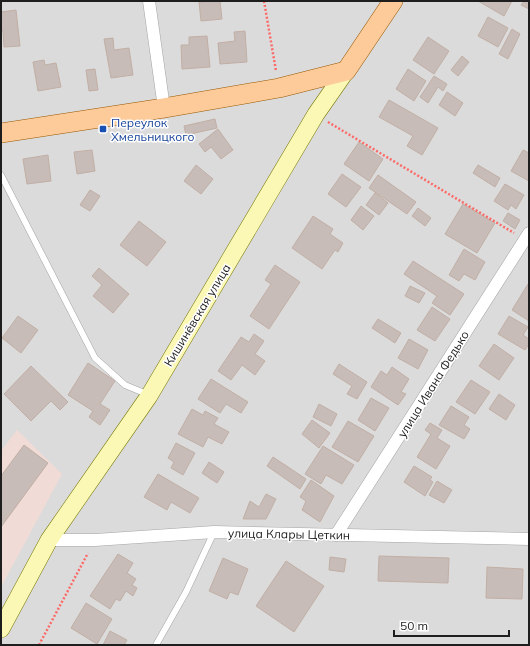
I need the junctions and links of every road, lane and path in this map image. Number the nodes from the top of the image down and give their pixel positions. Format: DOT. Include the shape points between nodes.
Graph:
graph roads {
  1 [pos="149,1"];
  2 [pos="264,1"];
  3 [pos="393,1"];
  4 [pos="346,71"];
  5 [pos="279,88"];
  6 [pos="164,108"];
  7 [pos="316,114"];
  8 [pos="1,133"];
  9 [pos="1,175"];
  10 [pos="527,236"];
  11 [pos="149,396"];
  12 [pos="214,532"];
  13 [pos="336,535"];
  14 [pos="529,539"];
  15 [pos="49,540"];
  16 [pos="95,540"];
  17 [pos="1,629"];
  18 [pos="40,645"];
  19 [pos="156,645"];
  1 -- 6 [label="street"];
  2 -- 5 [label="path"];
  3 -- 4 [label="main road, Кишинёвская улица"];
  4 -- 5 [label="main road"];
  4 -- 7 [label="street, Кишинёвская улица"];
  5 -- 6 [label="main road"];
  6 -- 8 [label="main road"];
  7 -- 10 [label="path"];
  7 -- 11 [label="street, Кишинёвская улица"];
  9 -- 11 [label="lane" via="95,358 125,385"];
  10 -- 13 [label="street, улица Ивана Федько"];
  11 -- 15 [label="street, Кишинёвская улица"];
  12 -- 13 [label="street, улица Клары Цеткин"];
  12 -- 16 [label="street, улица Клары Цеткин"];
  12 -- 19 [label="lane" via="186,592"];
  13 -- 14 [label="street, улица Клары Цеткин"];
  15 -- 16 [label="street, улица Клары Цеткин"];
  15 -- 17 [label="street, Кишинёвская улица"];
  16 -- 18 [label="path"];
}
